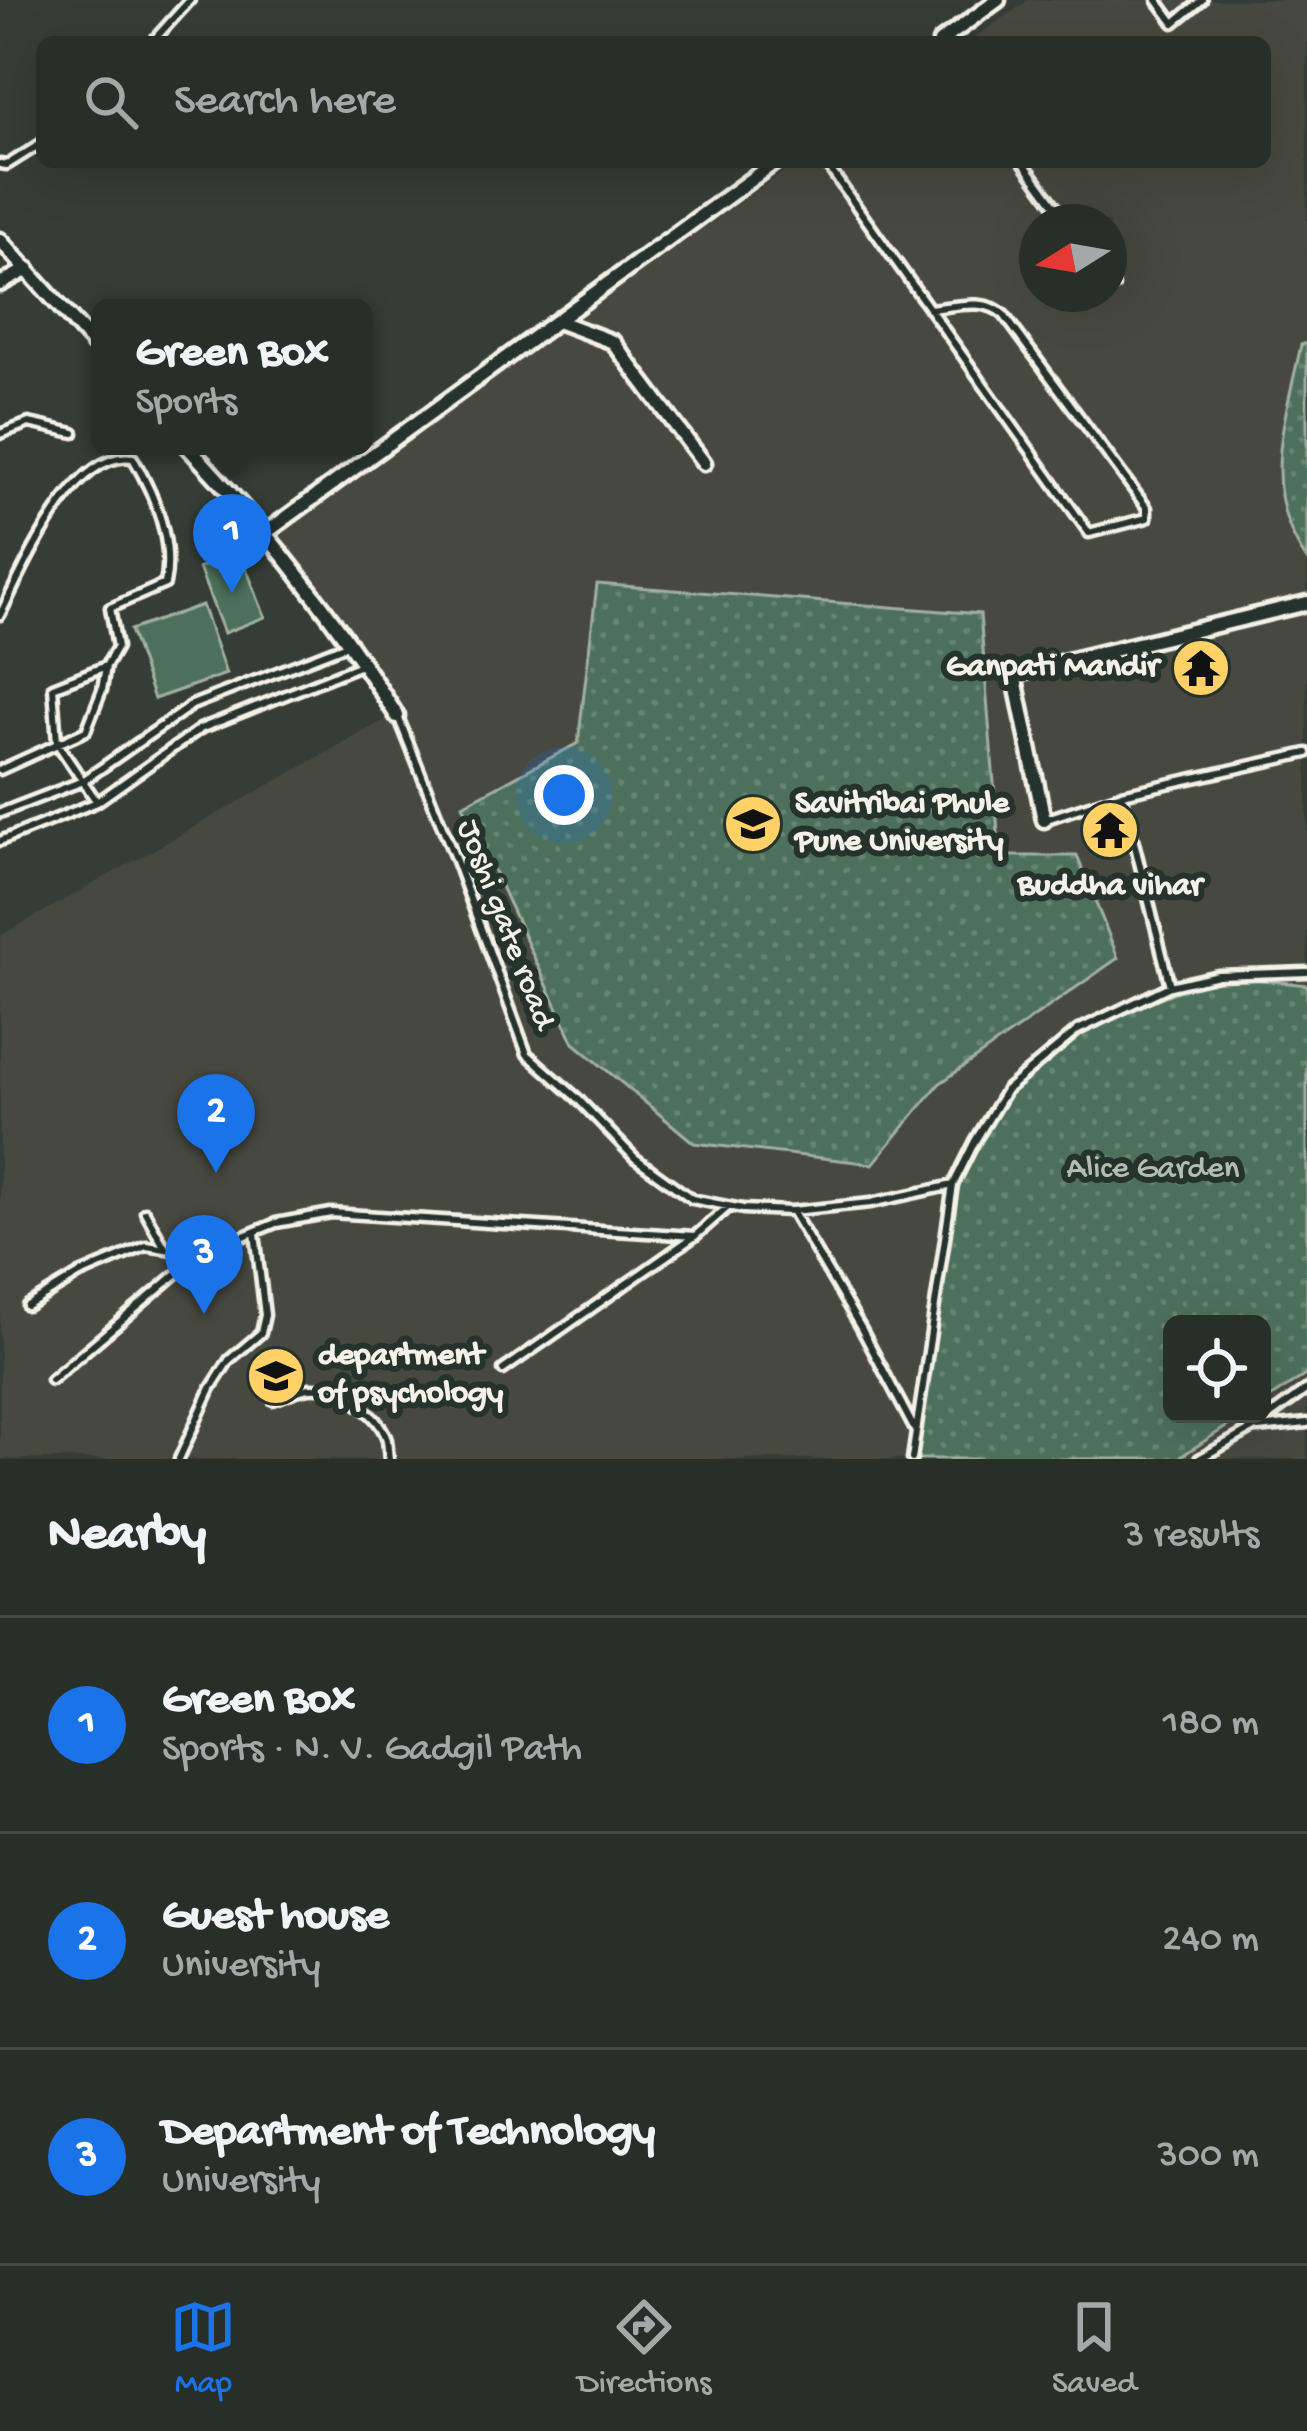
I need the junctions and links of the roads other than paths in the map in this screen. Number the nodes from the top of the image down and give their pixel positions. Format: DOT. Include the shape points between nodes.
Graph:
graph roads {
  1 [pos="190,0"];
  2 [pos="998,0"];
  3 [pos="1157,0"];
  4 [pos="1202,0"];
  5 [pos="157,36"];
  6 [pos="948,36"];
  7 [pos="36,146"];
  8 [pos="0,164"];
  9 [pos="768,168"];
  10 [pos="829,168"];
  11 [pos="1027,168"];
  12 [pos="1054,204"];
  13 [pos="0,240"];
  14 [pos="28,269"];
  15 [pos="0,284"];
  16 [pos="929,309"];
  17 [pos="556,321"];
  18 [pos="91,341"];
  19 [pos="74,433"];
  20 [pos="0,434"];
  21 [pos="373,454"];
  22 [pos="196,455"];
  23 [pos="372,455"];
  24 [pos="704,463"];
  25 [pos="264,534"];
  26 [pos="1307,603"];
  27 [pos="0,615"];
  28 [pos="350,644"];
  29 [pos="365,664"];
  30 [pos="106,666"];
  31 [pos="397,716"];
  32 [pos="57,743"];
  33 [pos="1307,754"];
  34 [pos="0,770"];
  35 [pos="83,781"];
  36 [pos="1122,794"];
  37 [pos="97,802"];
  38 [pos="0,813"];
  39 [pos="1044,820"];
  40 [pos="0,841"];
  41 [pos="1307,972"];
  42 [pos="1170,986"];
  43 [pos="953,1185"];
  44 [pos="729,1206"];
  45 [pos="792,1211"];
  46 [pos="145,1212"];
  47 [pos="254,1232"];
  48 [pos="694,1236"];
  49 [pos="165,1248"];
  50 [pos="200,1254"];
  51 [pos="27,1306"];
  52 [pos="503,1370"];
  53 [pos="51,1380"];
  54 [pos="1307,1389"];
  55 [pos="273,1400"];
  56 [pos="1307,1423"];
  57 [pos="1252,1429"];
  58 [pos="916,1432"];
  59 [pos="179,1459"];
  60 [pos="389,1459"];
  61 [pos="912,1459"];
  62 [pos="1199,1459"];
  1 -- 5 [label="lane"];
  2 -- 6 [label="street"];
  3 -- 4 [label="lane" via="1174,22"];
  7 -- 8 [label="lane"];
  9 -- 17 [label="street"];
  10 -- 16 [label="lane"];
  11 -- 12 [label="lane"];
  13 -- 14 [label="street"];
  14 -- 15 [label="street"];
  14 -- 18 [label="street"];
  16 -- 16 [label="lane" via="1089,532 1147,518 995,306"];
  17 -- 21 [label="street"];
  17 -- 24 [label="street" via="613,342"];
  19 -- 20 [label="lane" via="29,423"];
  22 -- 25 [label="street"];
  23 -- 25 [label="street"];
  25 -- 28 [label="street"];
  26 -- 39 [label="street" via="1014,674"];
  27 -- 30 [label="lane" via="79,481 107,459 133,458 163,527 167,575 165,584 110,608 117,646"];
  28 -- 29 [label="street"];
  28 -- 35 [label="lane" via="192,705"];
  29 -- 31 [label="street"];
  29 -- 37 [label="lane" via="200,729"];
  30 -- 32 [label="lane" via="86,730"];
  30 -- 32 [label="lane" via="53,687"];
  31 -- 44 [label="lane, Joshi gate road" via="527,1054 635,1158 692,1199"];
  32 -- 34 [label="lane"];
  32 -- 35 [label="lane"];
  33 -- 36 [label="lane"];
  35 -- 37 [label="lane"];
  35 -- 38 [label="lane"];
  36 -- 39 [label="lane"];
  36 -- 42 [label="lane"];
  37 -- 40 [label="lane"];
  41 -- 42 [label="lane" via="1218,975"];
  42 -- 43 [label="lane" via="1078,1030 1006,1090"];
  43 -- 45 [label="lane, Joshi gate road"];
  43 -- 58 [label="lane"];
  44 -- 45 [label="lane, Joshi gate road"];
  44 -- 48 [label="lane"];
  45 -- 58 [label="lane"];
  46 -- 49 [label="lane"];
  47 -- 48 [label="lane" via="331,1213"];
  47 -- 50 [label="lane"];
  47 -- 59 [label="lane" via="262,1333 229,1360"];
  48 -- 52 [label="lane"];
  49 -- 50 [label="lane"];
  49 -- 51 [label="lane" via="146,1246"];
  50 -- 53 [label="lane"];
  54 -- 57 [label="lane"];
  55 -- 60 [label="lane" via="310,1388 333,1392 372,1415"];
  56 -- 57 [label="lane"];
  57 -- 62 [label="lane"];
  58 -- 61 [label="lane"];
}
